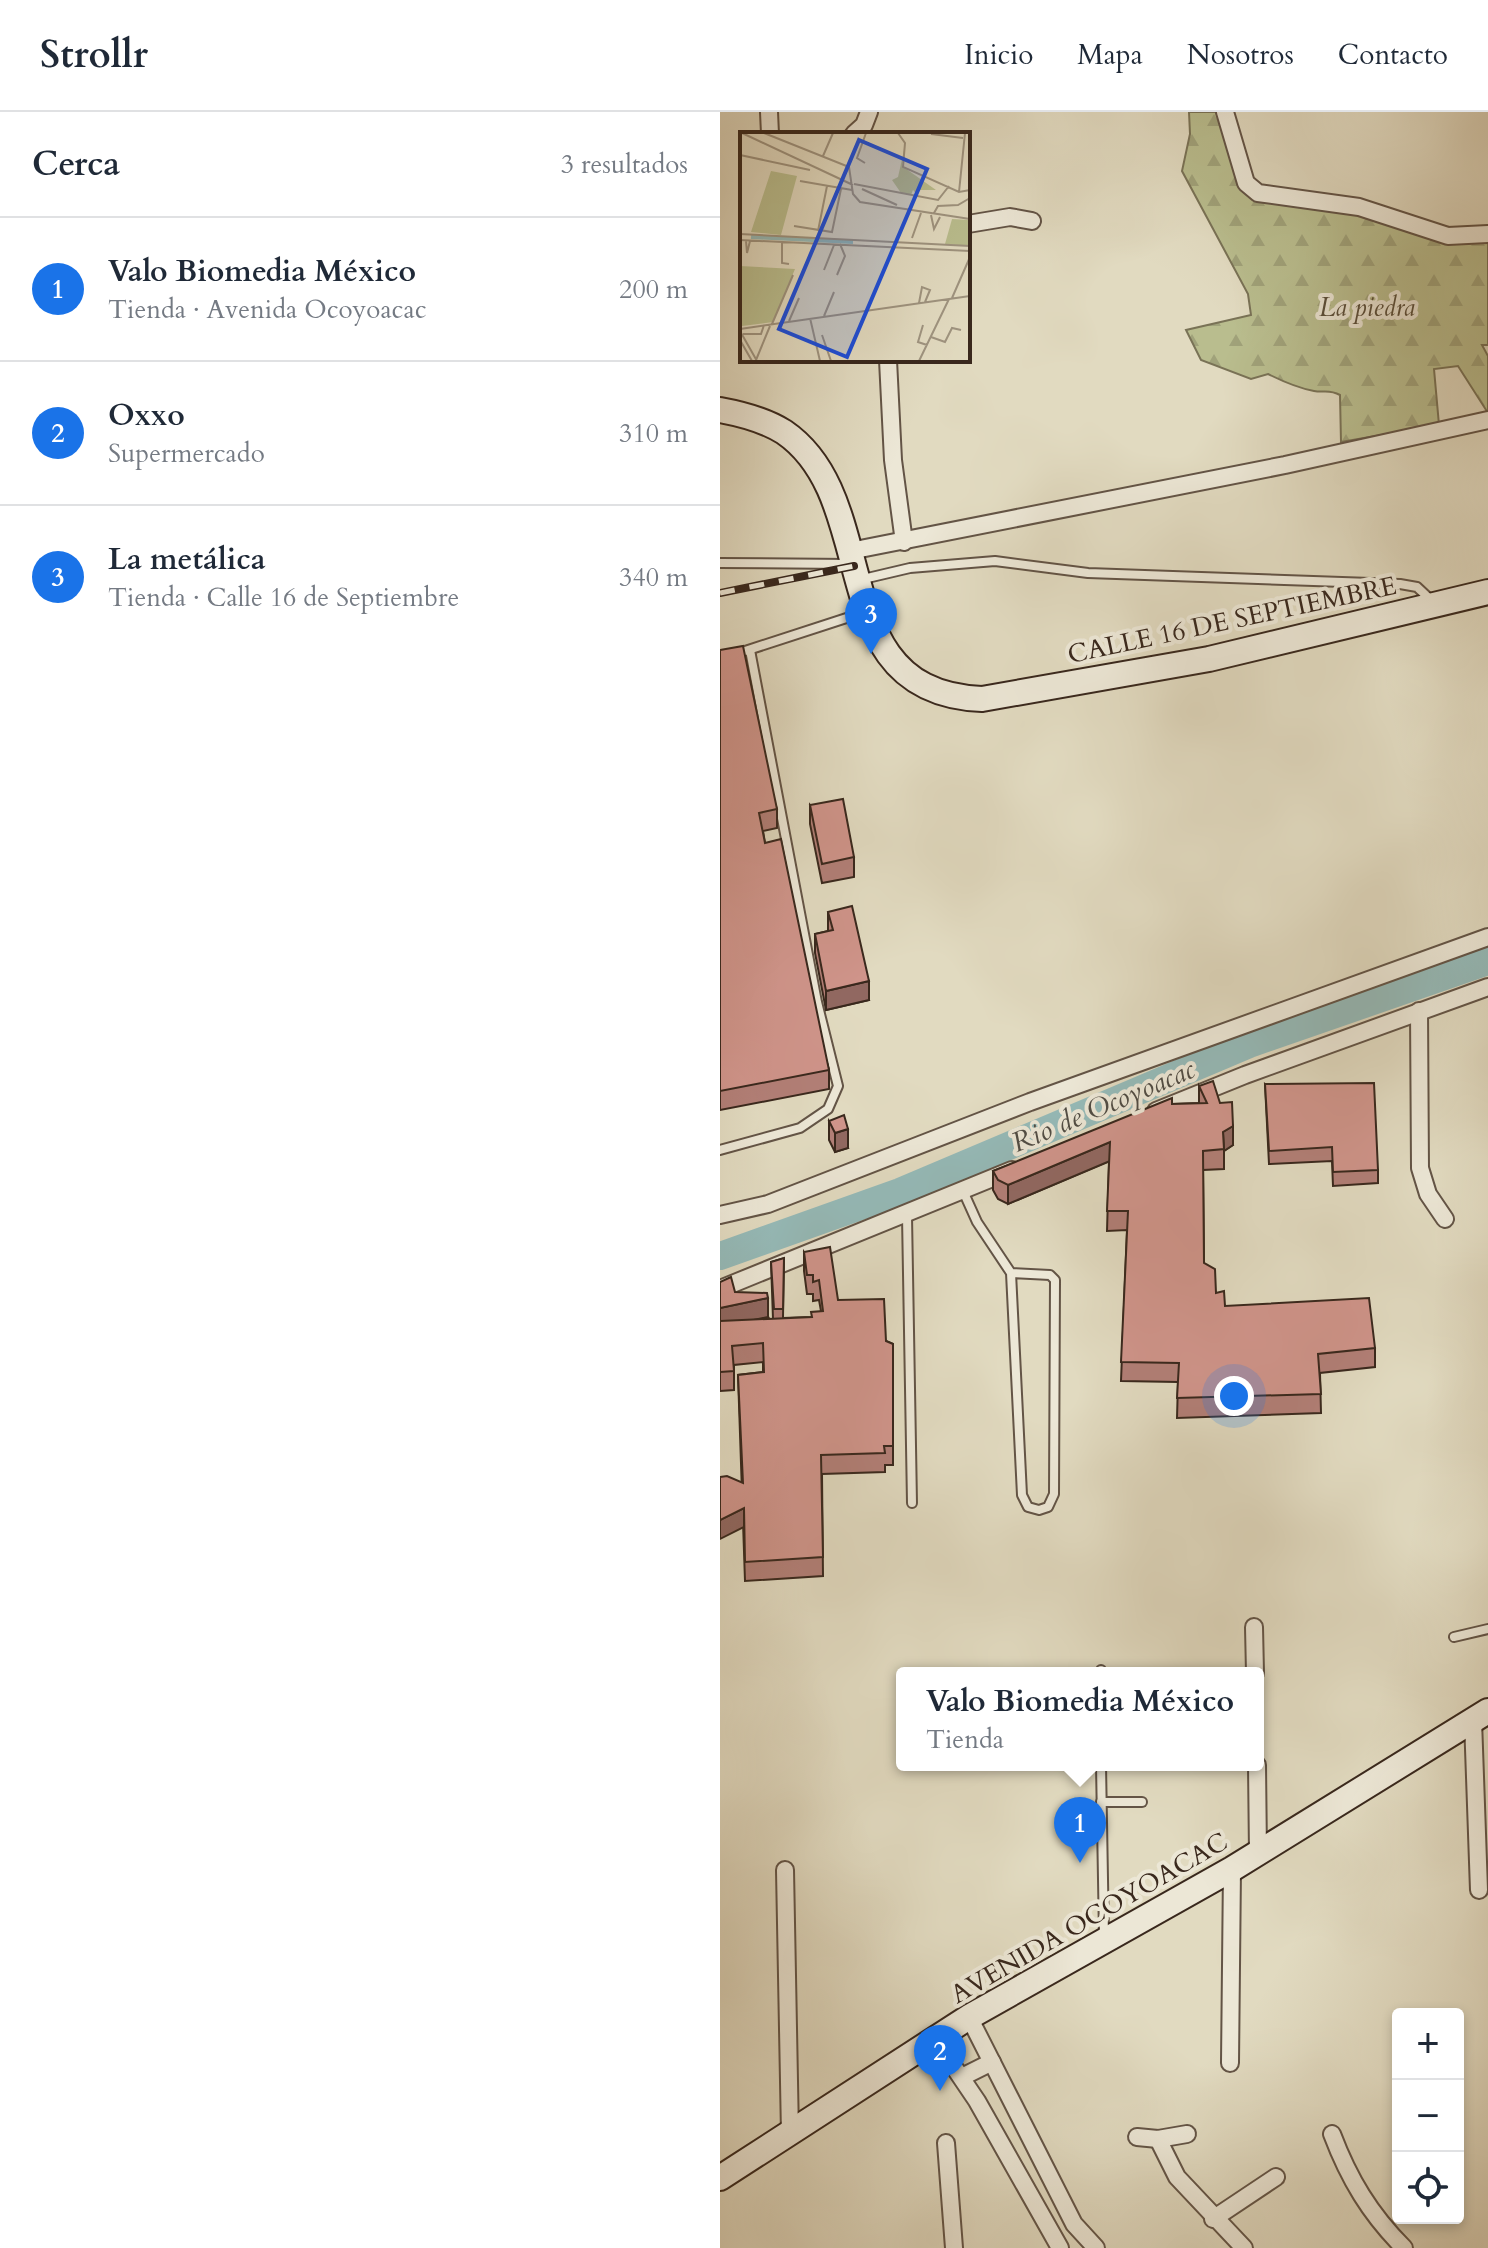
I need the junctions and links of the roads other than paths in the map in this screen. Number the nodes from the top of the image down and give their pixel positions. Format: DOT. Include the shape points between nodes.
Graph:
graph roads {
  1 [pos="769,112"];
  2 [pos="869,112"];
  3 [pos="1225,112"];
  4 [pos="770,132"];
  5 [pos="856,132"];
  6 [pos="1032,221"];
  7 [pos="970,224"];
  8 [pos="1488,234"];
  9 [pos="888,362"];
  10 [pos="720,410"];
  11 [pos="1488,420"];
  12 [pos="904,542"];
  13 [pos="720,563"];
  14 [pos="854,565"];
  15 [pos="1488,592"];
  16 [pos="1435,605"];
  17 [pos="866,611"];
  18 [pos="750,650"];
  19 [pos="735,653"];
  20 [pos="1488,937"];
  21 [pos="1488,987"];
  22 [pos="1419,1011"];
  23 [pos="1133,1121"];
  24 [pos="720,1150"];
  25 [pos="1035,1161"];
  26 [pos="963,1191"];
  27 [pos="720,1215"];
  28 [pos="907,1216"];
  29 [pos="1445,1219"];
  30 [pos="1011,1273"];
  31 [pos="720,1289"];
  32 [pos="912,1503"];
  33 [pos="1254,1627"];
  34 [pos="1488,1629"];
  35 [pos="1454,1637"];
  36 [pos="1255,1667"];
  37 [pos="1480,1716"];
  38 [pos="1101,1771"];
  39 [pos="1257,1771"];
  40 [pos="1101,1802"];
  41 [pos="1142,1802"];
  42 [pos="1258,1853"];
  43 [pos="1232,1869"];
  44 [pos="785,1870"];
  45 [pos="1479,1890"];
  46 [pos="1104,1942"];
  47 [pos="969,2017"];
  48 [pos="935,2039"];
  49 [pos="992,2062"];
  50 [pos="1230,2063"];
  51 [pos="962,2077"];
  52 [pos="790,2134"];
  53 [pos="1187,2134"];
  54 [pos="1332,2134"];
  55 [pos="1137,2137"];
  56 [pos="1158,2139"];
  57 [pos="946,2143"];
  58 [pos="1276,2177"];
  59 [pos="720,2178"];
  60 [pos="1213,2219"];
  61 [pos="1074,2224"];
  62 [pos="1054,2246"];
  63 [pos="954,2248"];
  64 [pos="1096,2248"];
  65 [pos="1244,2248"];
  66 [pos="1404,2248"];
  1 -- 4 [label="street"];
  2 -- 5 [label="street"];
  3 -- 8 [label="street" via="1246,183 1258,193 1359,207 1448,236"];
  6 -- 7 [label="street" via="1010,217"];
  9 -- 12 [label="street"];
  10 -- 14 [label="main road, CALLE 16 DE SEPTIEMBRE" via="783,432 810,457 829,489"];
  11 -- 12 [label="street"];
  12 -- 14 [label="street"];
  13 -- 14 [label="lane"];
  14 -- 16 [label="lane" via="910,568 995,561 1088,573 1400,584 1422,590"];
  14 -- 17 [label="main road, CALLE 16 DE SEPTIEMBRE"];
  15 -- 16 [label="main road, CALLE 16 DE SEPTIEMBRE"];
  16 -- 17 [label="main road, CALLE 16 DE SEPTIEMBRE" via="1209,659 982,699 947,695 916,681 883,649"];
  17 -- 18 [label="lane"];
  18 -- 19 [label="lane"];
  18 -- 24 [label="lane" via="838,1086 828,1109 800,1128"];
  20 -- 27 [label="street" via="1030,1102 768,1204"];
  21 -- 22 [label="street"];
  22 -- 23 [label="street"];
  22 -- 29 [label="street" via="1420,1168 1428,1194"];
  25 -- 26 [label="street"];
  26 -- 28 [label="street"];
  26 -- 30 [label="lane"];
  28 -- 31 [label="street"];
  28 -- 32 [label="lane"];
  30 -- 30 [label="lane" via="1050,1275 1055,1280 1054,1494 1048,1507 1039,1510 1028,1507 1022,1495"];
  33 -- 36 [label="street"];
  34 -- 35 [label="lane"];
  37 -- 42 [label="main road, AVENIDA OCOYOACAC"];
  37 -- 45 [label="street"];
  38 -- 40 [label="lane"];
  39 -- 42 [label="street"];
  40 -- 41 [label="lane"];
  40 -- 46 [label="lane"];
  42 -- 43 [label="main road, AVENIDA OCOYOACAC"];
  43 -- 46 [label="main road, AVENIDA OCOYOACAC"];
  43 -- 50 [label="street"];
  44 -- 52 [label="street"];
  46 -- 47 [label="main road, AVENIDA OCOYOACAC"];
  47 -- 48 [label="main road, AVENIDA OCOYOACAC"];
  47 -- 49 [label="street"];
  48 -- 51 [label="street"];
  48 -- 52 [label="main road, AVENIDA OCOYOACAC"];
  49 -- 51 [label="street"];
  49 -- 61 [label="street"];
  51 -- 62 [label="street"];
  52 -- 59 [label="main road, AVENIDA OCOYOACAC"];
  53 -- 56 [label="street"];
  54 -- 66 [label="street" via="1365,2205"];
  55 -- 56 [label="street"];
  56 -- 60 [label="street" via="1177,2177"];
  57 -- 63 [label="street"];
  58 -- 60 [label="street"];
  60 -- 65 [label="street"];
  61 -- 62 [label="street"];
  61 -- 64 [label="street"];
}
